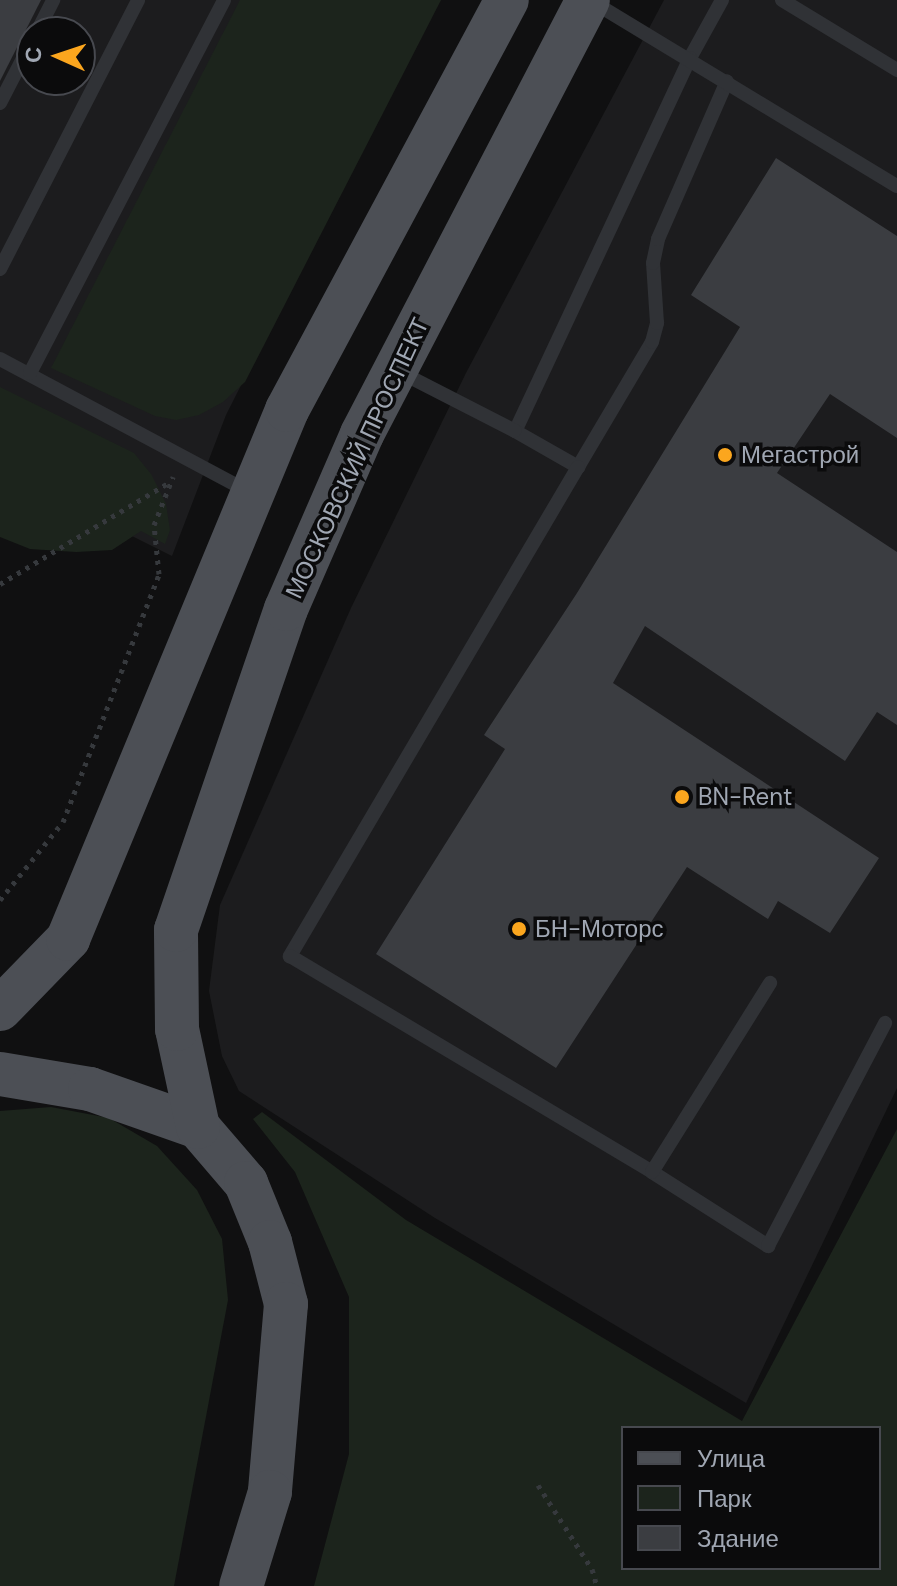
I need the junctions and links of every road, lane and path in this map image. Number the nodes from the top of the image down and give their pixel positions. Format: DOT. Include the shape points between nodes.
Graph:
graph roads {
  1 [pos="138,0"];
  2 [pos="224,0"];
  3 [pos="507,0"];
  4 [pos="589,0"];
  5 [pos="722,0"];
  6 [pos="782,0"];
  7 [pos="690,58"];
  8 [pos="897,70"];
  9 [pos="16,72"];
  10 [pos="727,81"];
  11 [pos="0,103"];
  12 [pos="897,186"];
  13 [pos="0,269"];
  14 [pos="0,359"];
  15 [pos="395,369"];
  16 [pos="30,373"];
  17 [pos="515,431"];
  18 [pos="181,455"];
  19 [pos="578,467"];
  20 [pos="171,481"];
  21 [pos="251,493"];
  22 [pos="0,584"];
  23 [pos="0,900"];
  24 [pos="770,983"];
  25 [pos="0,1009"];
  26 [pos="885,1023"];
  27 [pos="0,1074"];
  28 [pos="198,1127"];
  29 [pos="652,1172"];
  30 [pos="538,1485"];
  31 [pos="241,1586"];
  32 [pos="597,1586"];
  1 -- 13 [label="lane"];
  2 -- 16 [label="lane"];
  3 -- 21 [label="main road" via="287,410"];
  4 -- 7 [label="lane"];
  4 -- 15 [label="main road, МОСКОВСКИЙ ПРОСПЕКТ"];
  5 -- 7 [label="lane"];
  6 -- 8 [label="lane"];
  7 -- 10 [label="lane"];
  7 -- 17 [label="lane"];
  9 -- 11 [label="lane"];
  10 -- 12 [label="lane"];
  10 -- 19 [label="lane" via="658,239 652,342"];
  14 -- 16 [label="lane"];
  15 -- 17 [label="lane"];
  15 -- 28 [label="main road, МОСКОВСКИЙ ПРОСПЕКТ" via="286,609 176,930 177,1029"];
  16 -- 18 [label="lane"];
  17 -- 19 [label="lane"];
  18 -- 20 [label="path"];
  18 -- 21 [label="lane"];
  19 -- 29 [label="lane" via="290,956"];
  20 -- 22 [label="path"];
  20 -- 23 [label="path" via="154,525 159,574 63,822"];
  21 -- 25 [label="main road" via="68,939"];
  24 -- 29 [label="lane"];
  26 -- 29 [label="lane" via="768,1246"];
  27 -- 28 [label="main road" via="90,1089"];
  28 -- 31 [label="main road" via="246,1183 270,1242 286,1304 270,1492"];
  30 -- 32 [label="path" via="592,1569"];
}
